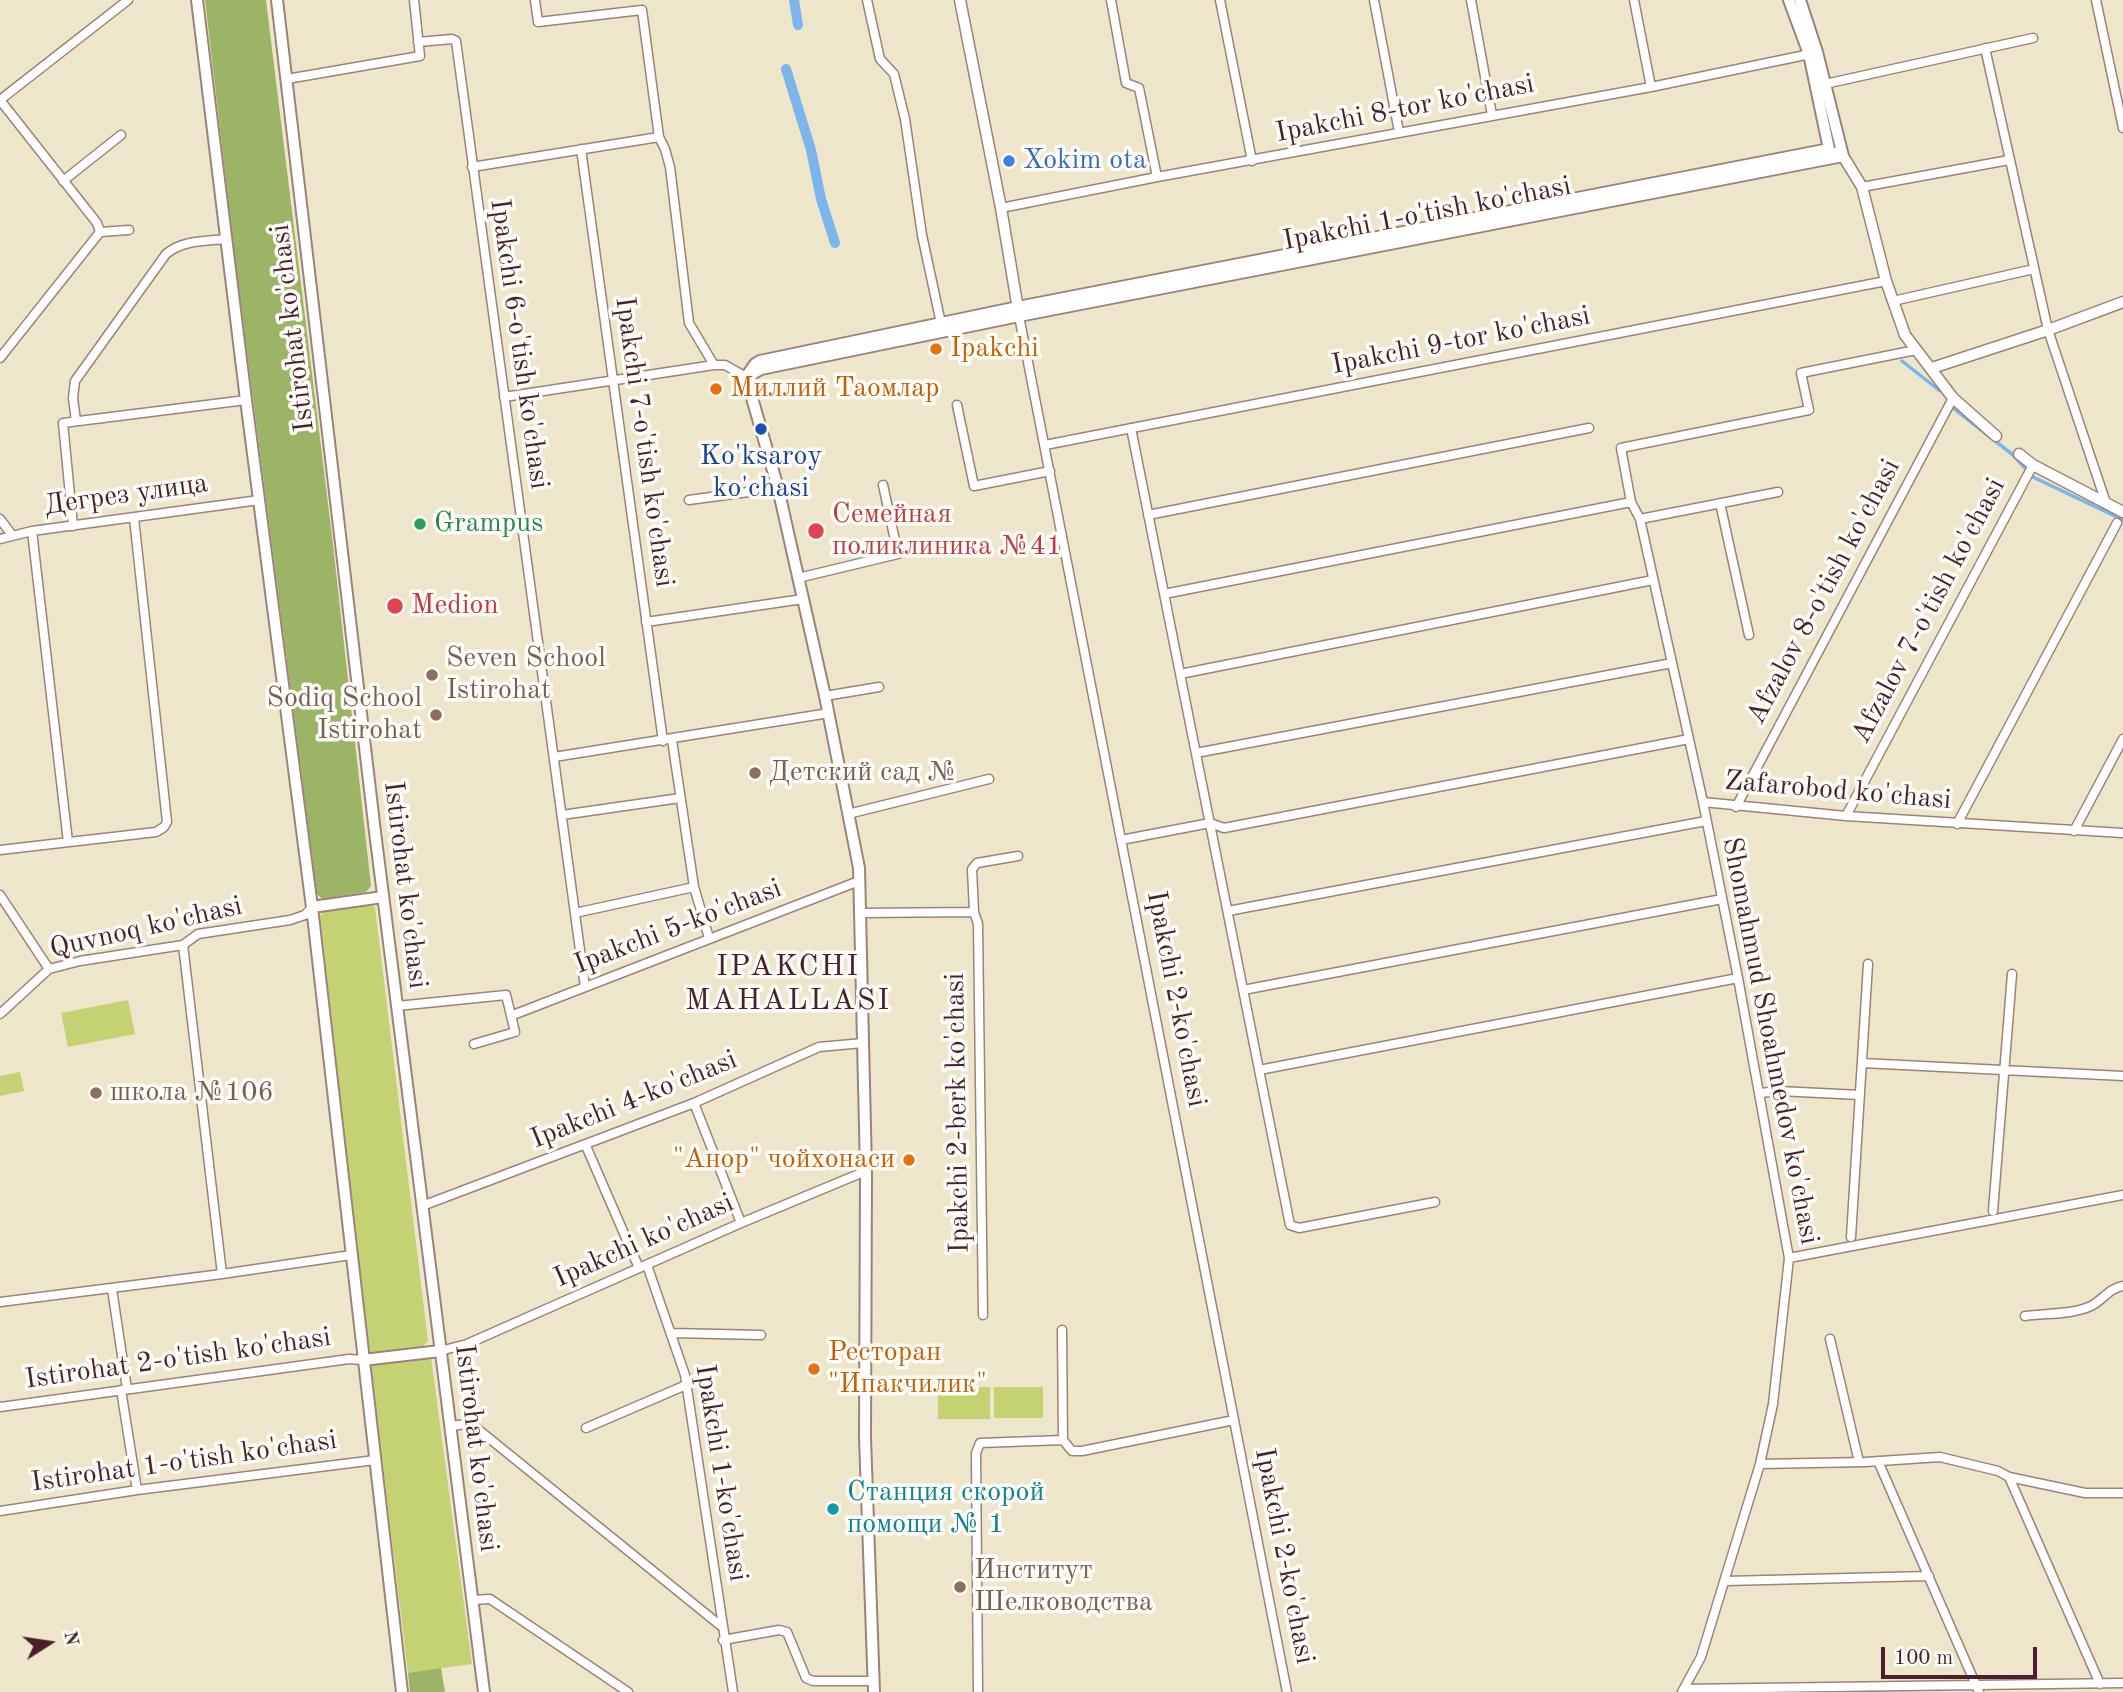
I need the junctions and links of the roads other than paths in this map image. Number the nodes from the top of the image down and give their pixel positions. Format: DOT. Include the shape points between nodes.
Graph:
graph roads {
  1 [pos="128,0"];
  2 [pos="197,0"];
  3 [pos="277,0"];
  4 [pos="414,0"];
  5 [pos="535,0"];
  6 [pos="641,0"];
  7 [pos="867,0"];
  8 [pos="960,0"];
  9 [pos="1111,0"];
  10 [pos="1220,0"];
  11 [pos="1374,0"];
  12 [pos="1471,0"];
  13 [pos="1634,0"];
  14 [pos="1790,0"];
  15 [pos="1800,0"];
  16 [pos="2096,0"];
  17 [pos="642,10"];
  18 [pos="2034,37"];
  19 [pos="418,42"];
  20 [pos="1985,48"];
  21 [pos="1813,53"];
  22 [pos="287,79"];
  23 [pos="1825,83"];
  24 [pos="1651,87"];
  25 [pos="0,100"];
  26 [pos="1492,116"];
  27 [pos="2123,128"];
  28 [pos="1399,132"];
  29 [pos="121,135"];
  30 [pos="659,137"];
  31 [pos="581,149"];
  32 [pos="1829,149"];
  33 [pos="1843,156"];
  34 [pos="2009,160"];
  35 [pos="1252,161"];
  36 [pos="472,166"];
  37 [pos="1157,177"];
  38 [pos="63,181"];
  39 [pos="1862,187"];
  40 [pos="1001,208"];
  41 [pos="129,230"];
  42 [pos="100,232"];
  43 [pos="226,239"];
  44 [pos="2034,269"];
  45 [pos="1886,281"];
  46 [pos="1893,301"];
  47 [pos="2123,302"];
  48 [pos="1019,311"];
  49 [pos="942,328"];
  50 [pos="2049,330"];
  51 [pos="1916,351"];
  52 [pos="0,358"];
  53 [pos="713,365"];
  54 [pos="1932,368"];
  55 [pos="746,377"];
  56 [pos="613,380"];
  57 [pos="504,397"];
  58 [pos="1953,398"];
  59 [pos="246,400"];
  60 [pos="957,405"];
  61 [pos="76,421"];
  62 [pos="1131,428"];
  63 [pos="1589,428"];
  64 [pos="1996,436"];
  65 [pos="1045,445"];
  66 [pos="2019,454"];
  67 [pos="2033,465"];
  68 [pos="1050,471"];
  69 [pos="883,485"];
  70 [pos="778,488"];
  71 [pos="1778,492"];
  72 [pos="259,500"];
  73 [pos="689,500"];
  74 [pos="1631,502"];
  75 [pos="1720,503"];
  76 [pos="2106,503"];
  77 [pos="2123,512"];
  78 [pos="1148,515"];
  79 [pos="134,517"];
  80 [pos="0,519"];
  81 [pos="1640,519"];
  82 [pos="2117,523"];
  83 [pos="73,526"];
  84 [pos="32,531"];
  85 [pos="12,535"];
  86 [pos="0,539"];
  87 [pos="798,578"];
  88 [pos="1653,580"];
  89 [pos="1164,594"];
  90 [pos="803,599"];
  91 [pos="646,622"];
  92 [pos="1749,635"];
  93 [pos="1672,663"];
  94 [pos="1180,674"];
  95 [pos="879,687"];
  96 [pos="825,696"];
  97 [pos="829,713"];
  98 [pos="1689,739"];
  99 [pos="2123,739"];
  100 [pos="667,741"];
  101 [pos="1196,753"];
  102 [pos="554,757"];
  103 [pos="989,779"];
  104 [pos="680,798"];
  105 [pos="1703,802"];
  106 [pos="1736,807"];
  107 [pos="848,814"];
  108 [pos="562,815"];
  109 [pos="1846,816"];
  110 [pos="1706,821"];
  111 [pos="1210,823"];
  112 [pos="1957,824"];
  113 [pos="2074,831"];
  114 [pos="2123,833"];
  115 [pos="1121,840"];
  116 [pos="68,842"];
  117 [pos="0,850"];
  118 [pos="1018,856"];
  119 [pos="859,881"];
  120 [pos="694,887"];
  121 [pos="0,895"];
  122 [pos="383,897"];
  123 [pos="1722,899"];
  124 [pos="312,907"];
  125 [pos="1227,911"];
  126 [pos="861,912"];
  127 [pos="974,912"];
  128 [pos="575,913"];
  129 [pos="709,938"];
  130 [pos="183,945"];
  131 [pos="1868,964"];
  132 [pos="49,969"];
  133 [pos="2012,974"];
  134 [pos="1738,978"];
  135 [pos="585,987"];
  136 [pos="1243,990"];
  137 [pos="397,1006"];
  138 [pos="0,1014"];
  139 [pos="513,1015"];
  140 [pos="863,1043"];
  141 [pos="474,1044"];
  142 [pos="1862,1063"];
  143 [pos="1259,1070"];
  144 [pos="2005,1070"];
  145 [pos="2123,1076"];
  146 [pos="1759,1093"];
  147 [pos="1860,1095"];
  148 [pos="694,1103"];
  149 [pos="586,1146"];
  150 [pos="866,1171"];
  151 [pos="2123,1195"];
  152 [pos="1435,1202"];
  153 [pos="422,1206"];
  154 [pos="1993,1211"];
  155 [pos="741,1223"];
  156 [pos="1851,1237"];
  157 [pos="351,1255"];
  158 [pos="1788,1258"];
  159 [pos="643,1266"];
  160 [pos="222,1275"];
  161 [pos="2123,1286"];
  162 [pos="112,1289"];
  163 [pos="0,1302"];
  164 [pos="983,1315"];
  165 [pos="2025,1316"];
  166 [pos="1062,1329"];
  167 [pos="672,1333"];
  168 [pos="761,1335"];
  169 [pos="1830,1339"];
  170 [pos="440,1351"];
  171 [pos="363,1360"];
  172 [pos="686,1385"];
  173 [pos="124,1390"];
  174 [pos="0,1407"];
  175 [pos="1234,1420"];
  176 [pos="450,1426"];
  177 [pos="586,1428"];
  178 [pos="1063,1440"];
  179 [pos="375,1460"];
  180 [pos="1878,1461"];
  181 [pos="1859,1462"];
  182 [pos="1760,1464"];
  183 [pos="2009,1477"];
  184 [pos="138,1490"];
  185 [pos="2123,1493"];
  186 [pos="0,1511"];
  187 [pos="1928,1576"];
  188 [pos="1726,1581"];
  189 [pos="473,1600"];
  190 [pos="721,1626"];
  191 [pos="723,1640"];
  192 [pos="2123,1683"];
  193 [pos="2100,1684"];
  194 [pos="874,1687"];
  195 [pos="1977,1689"];
  196 [pos="1683,1691"];
  197 [pos="402,1692"];
  198 [pos="484,1692"];
  199 [pos="628,1692"];
  200 [pos="733,1692"];
  201 [pos="978,1692"];
  202 [pos="1287,1692"];
  1 -- 25 [label="street"];
  2 -- 43 [label="main road, Istirohat ko'chasi"];
  3 -- 22 [label="main road, Istirohat ko'chasi"];
  4 -- 19 [label="street"];
  5 -- 17 [label="street" via="537,22"];
  6 -- 17 [label="street"];
  7 -- 49 [label="street" via="880,59 894,74 905,119"];
  8 -- 40 [label="street"];
  9 -- 37 [label="street" via="1126,83 1139,88"];
  10 -- 35 [label="street"];
  11 -- 28 [label="street"];
  12 -- 26 [label="street"];
  13 -- 24 [label="street"];
  14 -- 21 [label="main road"];
  15 -- 21 [label="main road"];
  16 -- 27 [label="street"];
  17 -- 30 [label="street"];
  18 -- 20 [label="street"];
  19 -- 22 [label="street" via="419,56"];
  19 -- 36 [label="street, Ipakchi 6-o'tish ko'chasi" via="454,39"];
  20 -- 23 [label="street"];
  20 -- 34 [label="street"];
  21 -- 23 [label="main road"];
  21 -- 24 [label="street, Ipakchi 8-tor ko'chasi"];
  21 -- 32 [label="main road"];
  22 -- 122 [label="main road, Istirohat ko'chasi"];
  23 -- 33 [label="main road"];
  24 -- 26 [label="street, Ipakchi 8-tor ko'chasi"];
  25 -- 38 [label="street"];
  26 -- 28 [label="street, Ipakchi 8-tor ko'chasi"];
  28 -- 35 [label="street, Ipakchi 8-tor ko'chasi"];
  29 -- 38 [label="street"];
  30 -- 31 [label="street"];
  30 -- 53 [label="street" via="672,177 690,323"];
  31 -- 36 [label="street"];
  31 -- 56 [label="street, Ipakchi 7-o'tish ko'chasi"];
  32 -- 33 [label="street"];
  32 -- 48 [label="main road, Ipakchi 1-o'tish ko'chasi"];
  33 -- 39 [label="street"];
  33 -- 48 [label="main road, Ipakchi 1-o'tish ko'chasi"];
  34 -- 39 [label="street"];
  34 -- 44 [label="street"];
  35 -- 37 [label="street, Ipakchi 8-tor ko'chasi"];
  36 -- 57 [label="street, Ipakchi 6-o'tish ko'chasi"];
  37 -- 40 [label="street, Ipakchi 8-tor ko'chasi"];
  38 -- 42 [label="street"];
  39 -- 45 [label="street"];
  40 -- 48 [label="street"];
  41 -- 42 [label="street"];
  42 -- 52 [label="street"];
  43 -- 59 [label="main road, Istirohat ko'chasi"];
  43 -- 61 [label="street" via="187,243 166,254 75,381"];
  44 -- 46 [label="street"];
  44 -- 50 [label="street"];
  45 -- 46 [label="street"];
  45 -- 62 [label="street, Ipakchi 9-tor ko'chasi"];
  46 -- 51 [label="street"];
  47 -- 50 [label="street"];
  48 -- 49 [label="main road"];
  48 -- 65 [label="street, Ipakchi 2-ko'chasi"];
  49 -- 55 [label="main road" via="761,369"];
  50 -- 54 [label="street"];
  50 -- 76 [label="street"];
  51 -- 54 [label="street"];
  51 -- 74 [label="street, Zafarobod ko'chasi" via="1801,373 1809,411 1621,449"];
  53 -- 55 [label="street" via="725,365"];
  53 -- 56 [label="street"];
  54 -- 58 [label="street"];
  55 -- 70 [label="main road"];
  56 -- 57 [label="street"];
  56 -- 91 [label="street, Ipakchi 7-o'tish ko'chasi"];
  57 -- 102 [label="street, Ipakchi 6-o'tish ko'chasi"];
  58 -- 64 [label="street"];
  58 -- 106 [label="street, Afzalov 8-o'tish ko'chasi"];
  59 -- 61 [label="street"];
  59 -- 72 [label="main road, Istirohat ko'chasi"];
  60 -- 68 [label="street" via="974,486"];
  61 -- 83 [label="street" via="62,426"];
  62 -- 65 [label="street, Ipakchi 9-tor ko'chasi"];
  62 -- 78 [label="street"];
  63 -- 78 [label="street"];
  65 -- 68 [label="street, Ipakchi 2-ko'chasi"];
  66 -- 67 [label="street"];
  67 -- 76 [label="street"];
  67 -- 109 [label="street, Afzalov 7-o'tish ko'chasi"];
  68 -- 115 [label="street, Ipakchi 2-ko'chasi"];
  69 -- 87 [label="street" via="898,554"];
  70 -- 73 [label="street"];
  70 -- 87 [label="main road"];
  71 -- 75 [label="street"];
  72 -- 79 [label="street, Дегрез улица"];
  72 -- 124 [label="main road, Istirohat ko'chasi"];
  74 -- 81 [label="street, Zafarobod ko'chasi"];
  74 -- 89 [label="street"];
  75 -- 81 [label="street"];
  75 -- 92 [label="street"];
  76 -- 77 [label="street"];
  78 -- 89 [label="street"];
  79 -- 83 [label="street, Дегрез улица"];
  79 -- 116 [label="street" via="167,822 156,832"];
  80 -- 85 [label="street"];
  81 -- 88 [label="street, Zafarobod ko'chasi"];
  82 -- 112 [label="street"];
  83 -- 84 [label="street, Дегрез улица"];
  84 -- 85 [label="street, Дегрез улица"];
  84 -- 116 [label="street"];
  85 -- 86 [label="street, Дегрез улица"];
  87 -- 90 [label="main road"];
  88 -- 93 [label="street, Zafarobod ko'chasi"];
  88 -- 94 [label="street"];
  89 -- 94 [label="street"];
  90 -- 91 [label="street"];
  90 -- 96 [label="main road"];
  91 -- 100 [label="street, Ipakchi 7-o'tish ko'chasi"];
  93 -- 98 [label="street, Zafarobod ko'chasi"];
  93 -- 101 [label="street"];
  94 -- 101 [label="street"];
  95 -- 96 [label="street"];
  96 -- 97 [label="main road"];
  97 -- 100 [label="street"];
  97 -- 107 [label="main road"];
  98 -- 105 [label="street, Zafarobod ko'chasi"];
  98 -- 111 [label="street" via="1224,828"];
  99 -- 113 [label="street"];
  100 -- 102 [label="street"];
  100 -- 104 [label="street, Ipakchi 7-o'tish ko'chasi"];
  101 -- 111 [label="street"];
  102 -- 108 [label="street, Ipakchi 6-o'tish ko'chasi"];
  103 -- 107 [label="street"];
  104 -- 108 [label="street"];
  104 -- 120 [label="street, Ipakchi 7-o'tish ko'chasi"];
  105 -- 106 [label="street, Zafarobod ko'chasi"];
  105 -- 110 [label="street, Shomahmud Shoahmedov ko'chasi"];
  106 -- 109 [label="street, Zafarobod ko'chasi"];
  107 -- 119 [label="main road"];
  108 -- 128 [label="street, Ipakchi 6-o'tish ko'chasi"];
  109 -- 112 [label="street, Zafarobod ko'chasi"];
  110 -- 123 [label="street, Shomahmud Shoahmedov ko'chasi"];
  110 -- 125 [label="street"];
  111 -- 115 [label="street"];
  111 -- 125 [label="street"];
  112 -- 113 [label="street, Zafarobod ko'chasi"];
  113 -- 114 [label="street, Zafarobod ko'chasi"];
  115 -- 175 [label="street, Ipakchi 2-ko'chasi"];
  116 -- 117 [label="street"];
  118 -- 127 [label="street, Ipakchi 2-berk ko'chasi" via="974,865"];
  119 -- 126 [label="main road"];
  119 -- 129 [label="street, Ipakchi 5-ko'chasi"];
  120 -- 128 [label="street"];
  120 -- 129 [label="street, Ipakchi 7-o'tish ko'chasi"];
  121 -- 132 [label="street"];
  122 -- 124 [label="main road"];
  122 -- 137 [label="main road, Istirohat ko'chasi"];
  123 -- 134 [label="street, Shomahmud Shoahmedov ko'chasi"];
  123 -- 136 [label="street"];
  124 -- 130 [label="street, Quvnoq ko'chasi" via="290,920 198,934"];
  124 -- 157 [label="main road, Istirohat ko'chasi"];
  125 -- 136 [label="street"];
  126 -- 127 [label="street"];
  126 -- 140 [label="main road"];
  127 -- 164 [label="street, Ipakchi 2-berk ko'chasi" via="978,924"];
  128 -- 135 [label="street, Ipakchi 6-o'tish ko'chasi"];
  129 -- 135 [label="street, Ipakchi 5-ko'chasi"];
  130 -- 132 [label="street, Quvnoq ko'chasi"];
  130 -- 160 [label="street"];
  131 -- 142 [label="street"];
  132 -- 138 [label="street, Quvnoq ko'chasi"];
  133 -- 144 [label="street"];
  134 -- 143 [label="street"];
  134 -- 146 [label="street, Shomahmud Shoahmedov ko'chasi"];
  135 -- 139 [label="street, Ipakchi 5-ko'chasi"];
  136 -- 143 [label="street"];
  137 -- 139 [label="street" via="506,995"];
  137 -- 153 [label="main road, Istirohat ko'chasi"];
  139 -- 141 [label="street" via="515,1032"];
  140 -- 148 [label="street, Ipakchi 4-ko'chasi" via="819,1047"];
  140 -- 150 [label="main road"];
  142 -- 144 [label="street"];
  142 -- 147 [label="street"];
  143 -- 152 [label="street" via="1290,1225 1299,1228"];
  144 -- 145 [label="street"];
  144 -- 154 [label="street"];
  146 -- 147 [label="street"];
  146 -- 158 [label="street, Shomahmud Shoahmedov ko'chasi"];
  147 -- 156 [label="street"];
  148 -- 149 [label="street, Ipakchi 4-ko'chasi"];
  148 -- 155 [label="street"];
  149 -- 153 [label="street, Ipakchi 4-ko'chasi"];
  149 -- 159 [label="street, Ipakchi 1-ko'chasi"];
  150 -- 155 [label="street, Ipakchi ko'chasi"];
  150 -- 194 [label="main road" via="865,1438"];
  151 -- 158 [label="street"];
  153 -- 170 [label="main road, Istirohat ko'chasi"];
  155 -- 159 [label="street, Ipakchi ko'chasi"];
  157 -- 160 [label="street"];
  157 -- 171 [label="main road, Istirohat ko'chasi"];
  158 -- 182 [label="street, Shomahmud Shoahmedov ko'chasi" via="1773,1404"];
  159 -- 167 [label="street, Ipakchi 1-ko'chasi"];
  159 -- 170 [label="street, Ipakchi ko'chasi" via="467,1344"];
  160 -- 162 [label="street"];
  161 -- 165 [label="street" via="2092,1306"];
  162 -- 163 [label="street"];
  162 -- 173 [label="street"];
  166 -- 178 [label="street"];
  167 -- 168 [label="street"];
  167 -- 172 [label="street, Ipakchi 1-ko'chasi"];
  169 -- 181 [label="street"];
  170 -- 171 [label="main road"];
  170 -- 176 [label="main road, Istirohat ko'chasi"];
  171 -- 173 [label="street, Istirohat 2-o'tish ko'chasi"];
  171 -- 179 [label="main road, Istirohat ko'chasi"];
  172 -- 177 [label="street"];
  172 -- 190 [label="street, Ipakchi 1-ko'chasi"];
  173 -- 174 [label="street, Istirohat 2-o'tish ko'chasi"];
  173 -- 184 [label="street"];
  175 -- 178 [label="street" via="1082,1451 1072,1451"];
  175 -- 202 [label="street, Ipakchi 2-ko'chasi"];
  176 -- 189 [label="main road, Istirohat ko'chasi"];
  176 -- 190 [label="street" via="474,1426"];
  178 -- 201 [label="street" via="984,1441 977,1447"];
  179 -- 184 [label="street, Istirohat 1-o'tish ko'chasi"];
  179 -- 197 [label="main road, Istirohat ko'chasi"];
  180 -- 181 [label="street"];
  180 -- 183 [label="street" via="1940,1457"];
  180 -- 187 [label="street"];
  181 -- 182 [label="street"];
  182 -- 188 [label="street, Shomahmud Shoahmedov ko'chasi"];
  183 -- 185 [label="street" via="2085,1493"];
  183 -- 193 [label="street"];
  184 -- 186 [label="street, Istirohat 1-o'tish ko'chasi"];
  187 -- 188 [label="street"];
  187 -- 195 [label="street"];
  188 -- 196 [label="street, Shomahmud Shoahmedov ko'chasi" via="1701,1657"];
  189 -- 198 [label="main road, Istirohat ko'chasi"];
  189 -- 199 [label="street" via="490,1599"];
  190 -- 191 [label="street, Ipakchi 1-ko'chasi"];
  191 -- 194 [label="street" via="786,1632 806,1678"];
  191 -- 200 [label="street, Ipakchi 1-ko'chasi"];
  192 -- 193 [label="street"];
  193 -- 195 [label="street"];
  195 -- 196 [label="street"];
}
